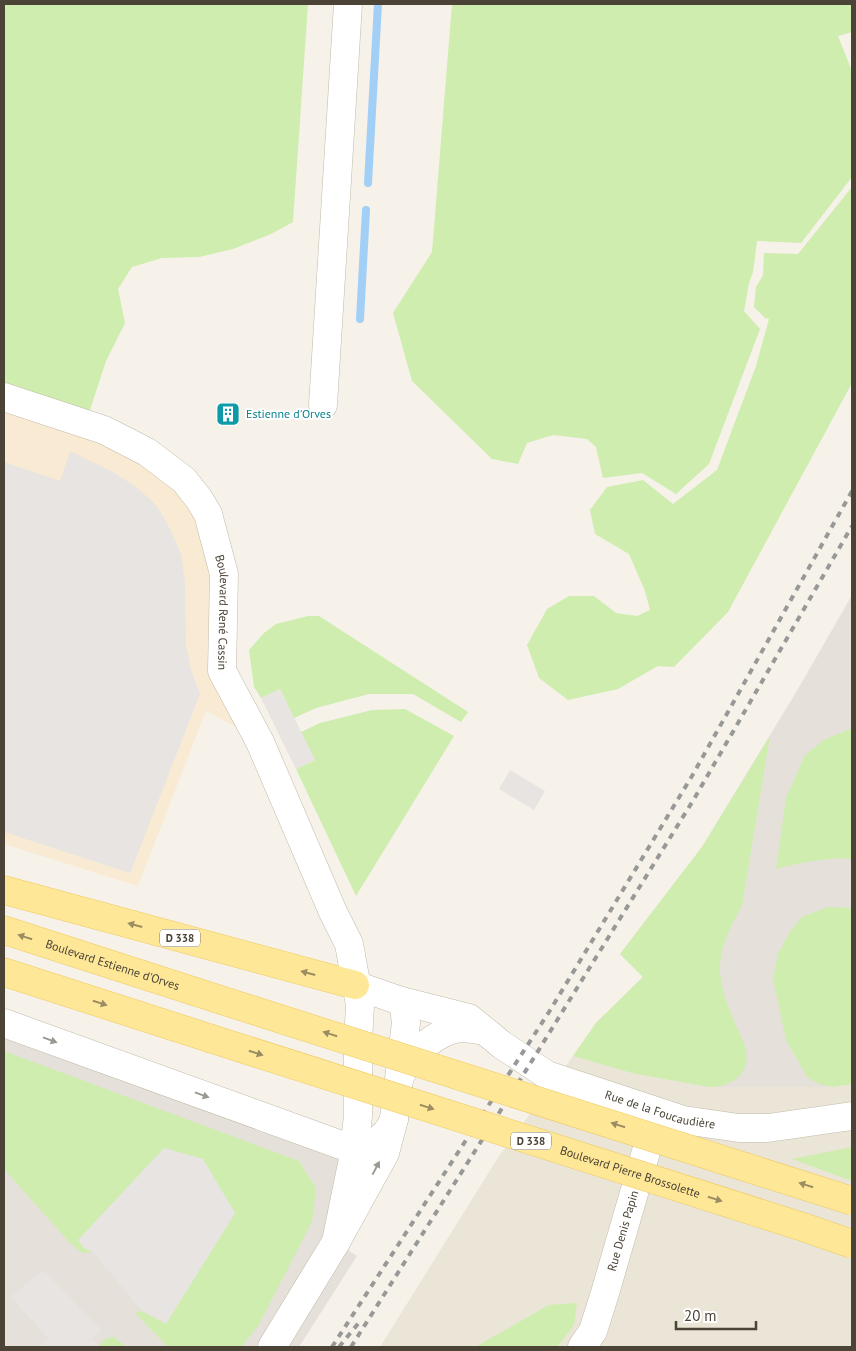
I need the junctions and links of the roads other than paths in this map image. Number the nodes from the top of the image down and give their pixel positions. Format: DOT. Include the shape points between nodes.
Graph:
graph roads {
  1 [pos="348,4"];
  2 [pos="4,397"];
  3 [pos="323,405"];
  4 [pos="4,890"];
  5 [pos="4,930"];
  6 [pos="4,972"];
  7 [pos="355,986"];
  8 [pos="398,1000"];
  9 [pos="4,1023"];
  10 [pos="485,1030"];
  11 [pos="399,1081"];
  12 [pos="657,1112"];
  13 [pos="852,1116"];
  14 [pos="394,1119"];
  15 [pos="355,1146"];
  16 [pos="852,1201"];
  17 [pos="336,1242"];
  18 [pos="852,1244"];
  19 [pos="272,1347"];
  20 [pos="582,1347"];
  1 -- 3 [label="street"];
  2 -- 7 [label="street, Boulevard René Cassin" via="104,430 147,452 184,480 200,499 208,514 224,574 222,670 259,740 349,944"];
  7 -- 4 [label="main road, D 338, one-way"];
  16 -- 5 [label="main road, Boulevard Estienne d'Orves, one-way, bridge"];
  6 -- 18 [label="main road, Boulevard Pierre Brossolette / D 338, one-way, bridge"];
  7 -- 8 [label="street, D 338"];
  7 -- 15 [label="street" via="360,1005"];
  8 -- 10 [label="street, Rue de la Foucaudière" via="469,1018"];
  8 -- 11 [label="street" via="406,1016"];
  9 -- 15 [label="street, one-way" via="341,1145"];
  10 -- 11 [label="street" via="461,1028 445,1032 416,1053 402,1071"];
  10 -- 12 [label="street, Rue de la Foucaudière" via="547,1076"];
  11 -- 14 [label="street"];
  12 -- 13 [label="street, Rue de la Foucaudière" via="683,1120 739,1128 768,1128"];
  12 -- 20 [label="street, Rue Denis Papin" via="593,1331"];
  14 -- 15 [label="street" via="383,1138"];
  17 -- 14 [label="street, one-way" via="385,1153"];
  15 -- 17 [label="street"];
  17 -- 19 [label="street"];
}
